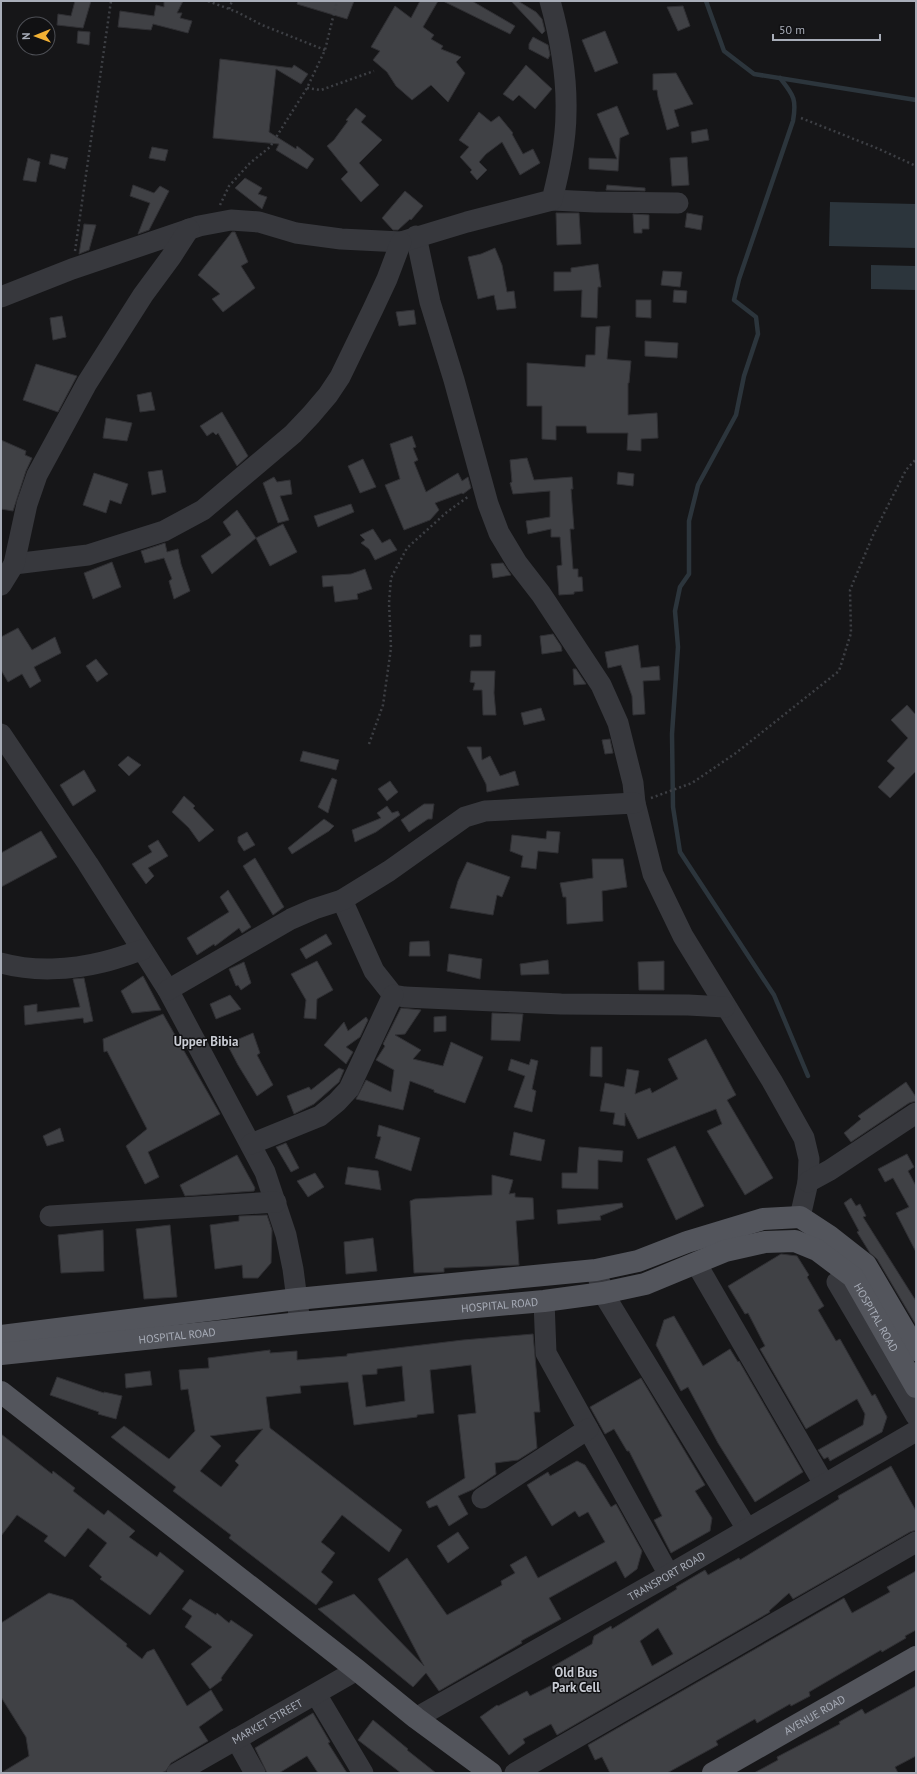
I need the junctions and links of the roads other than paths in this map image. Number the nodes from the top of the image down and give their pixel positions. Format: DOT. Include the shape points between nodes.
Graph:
graph roads {
  1 [pos="550,1"];
  2 [pos="552,200"];
  3 [pos="678,203"];
  4 [pos="189,229"];
  5 [pos="409,239"];
  6 [pos="1,297"];
  7 [pos="14,564"];
  8 [pos="1,585"];
  9 [pos="1,734"];
  10 [pos="635,803"];
  11 [pos="342,900"];
  12 [pos="142,950"];
  13 [pos="1,963"];
  14 [pos="168,990"];
  15 [pos="393,995"];
  16 [pos="725,1006"];
  17 [pos="916,1113"];
  18 [pos="252,1144"];
  19 [pos="808,1182"];
  20 [pos="276,1202"];
  21 [pos="50,1216"];
  22 [pos="800,1217"];
  23 [pos="696,1263"];
  24 [pos="596,1270"];
  25 [pos="837,1282"];
  26 [pos="603,1293"];
  27 [pos="297,1299"];
  28 [pos="544,1301"];
  29 [pos="300,1323"];
  30 [pos="1,1336"];
  31 [pos="916,1350"];
  32 [pos="1,1354"];
  33 [pos="916,1387"];
  34 [pos="1,1392"];
  35 [pos="916,1416"];
  36 [pos="588,1429"];
  37 [pos="916,1431"];
  38 [pos="824,1484"];
  39 [pos="482,1498"];
  40 [pos="747,1529"];
  41 [pos="916,1542"];
  42 [pos="669,1575"];
  43 [pos="916,1657"];
  44 [pos="357,1670"];
  45 [pos="316,1694"];
  46 [pos="416,1718"];
  47 [pos="236,1739"];
  48 [pos="177,1773"];
  49 [pos="255,1773"];
  50 [pos="362,1773"];
  51 [pos="491,1773"];
  52 [pos="514,1773"];
  53 [pos="713,1773"];
  1 -- 2 [label="street" via="558,29 566,113"];
  2 -- 3 [label="street"];
  2 -- 5 [label="street"];
  4 -- 5 [label="street" via="231,220 259,222 296,232 341,239"];
  4 -- 6 [label="street" via="72,269"];
  4 -- 7 [label="street" via="87,383 37,475 27,504"];
  5 -- 7 [label="street" via="328,395 293,434 203,510 164,531 88,555"];
  5 -- 10 [label="street" via="430,302 488,504 499,533 601,685 618,723 633,783"];
  7 -- 8 [label="street"];
  9 -- 12 [label="street"];
  10 -- 11 [label="street" via="485,810 465,817 389,871"];
  10 -- 16 [label="street" via="653,874 683,936"];
  11 -- 14 [label="street" via="291,919"];
  11 -- 15 [label="street" via="374,971"];
  12 -- 13 [label="street" via="103,962 75,967 48,969"];
  12 -- 14 [label="street"];
  14 -- 18 [label="street"];
  15 -- 16 [label="street" via="561,1004"];
  15 -- 18 [label="street" via="349,1089 338,1102 320,1116"];
  16 -- 19 [label="street" via="804,1138 808,1159"];
  17 -- 19 [label="street"];
  18 -- 20 [label="street" via="266,1172"];
  19 -- 22 [label="street"];
  20 -- 21 [label="street"];
  20 -- 27 [label="street" via="286,1235"];
  22 -- 24 [label="main road, HOSPITAL ROAD" via="762,1218 638,1261"];
  22 -- 31 [label="main road, HOSPITAL ROAD" via="866,1265"];
  23 -- 26 [label="main road, HOSPITAL ROAD" via="645,1284"];
  23 -- 33 [label="main road, HOSPITAL ROAD" via="725,1251 765,1242 796,1241 817,1250 853,1277"];
  23 -- 38 [label="street"];
  24 -- 26 [label="street"];
  24 -- 27 [label="main road, HOSPITAL ROAD"];
  25 -- 35 [label="street"];
  26 -- 28 [label="main road, HOSPITAL ROAD"];
  26 -- 40 [label="street"];
  27 -- 29 [label="street"];
  27 -- 30 [label="main road, HOSPITAL ROAD"];
  28 -- 29 [label="main road, HOSPITAL ROAD"];
  28 -- 36 [label="street" via="546,1353"];
  29 -- 32 [label="main road, HOSPITAL ROAD"];
  34 -- 44 [label="main road"];
  36 -- 39 [label="street"];
  36 -- 42 [label="street"];
  37 -- 38 [label="street, TRANSPORT ROAD"];
  38 -- 40 [label="street, TRANSPORT ROAD"];
  40 -- 42 [label="street, TRANSPORT ROAD"];
  41 -- 52 [label="street"];
  42 -- 46 [label="street, TRANSPORT ROAD"];
  43 -- 53 [label="main road, AVENUE ROAD"];
  44 -- 45 [label="street, MARKET STREET"];
  44 -- 46 [label="main road"];
  45 -- 47 [label="street, MARKET STREET"];
  45 -- 50 [label="street"];
  46 -- 51 [label="main road"];
  47 -- 48 [label="street, MARKET STREET"];
  47 -- 49 [label="street"];
}
